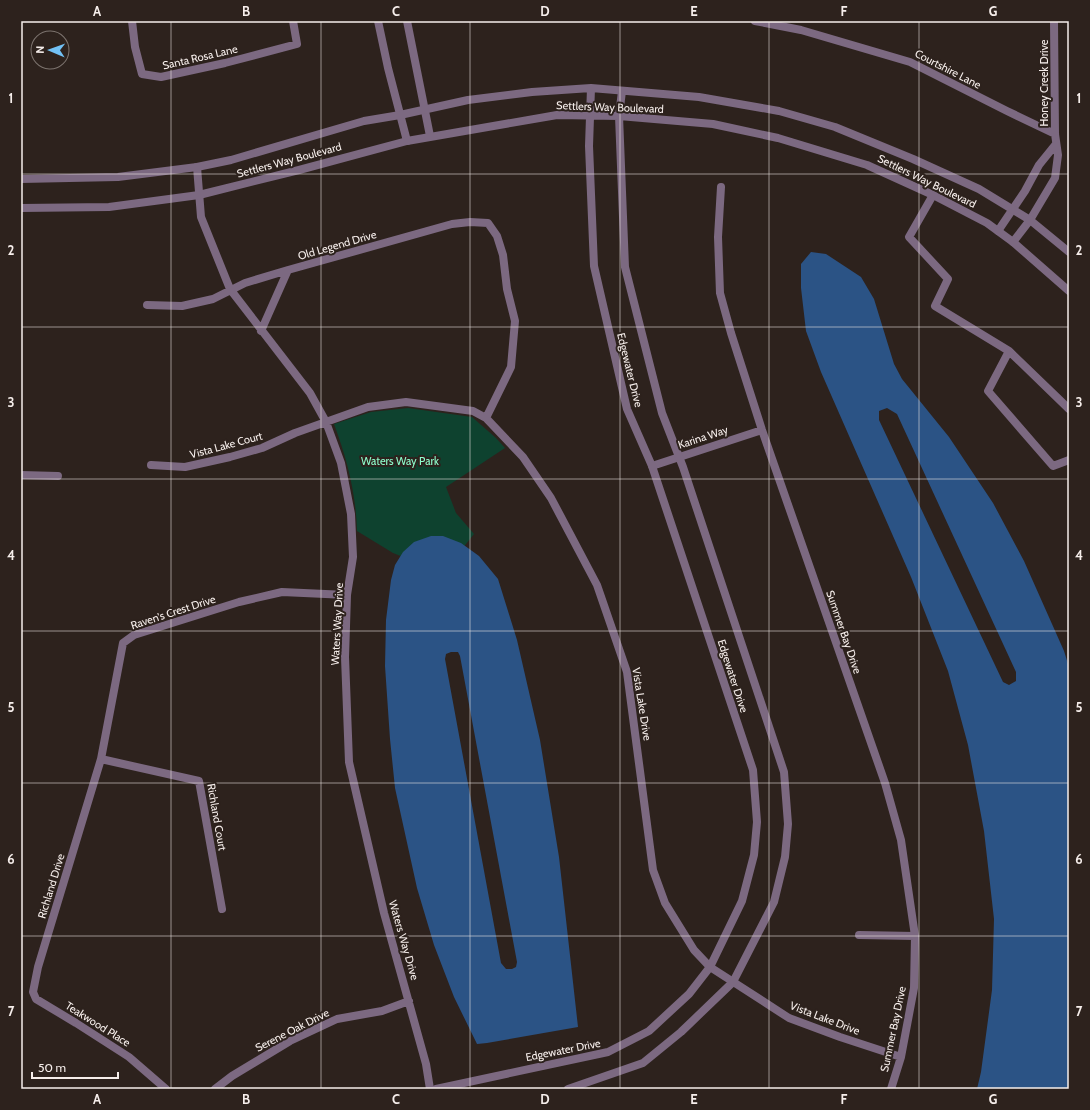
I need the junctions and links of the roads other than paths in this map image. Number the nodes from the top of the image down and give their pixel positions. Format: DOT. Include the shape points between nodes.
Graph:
graph roads {
  1 [pos="132,21"];
  2 [pos="378,21"];
  3 [pos="407,21"];
  4 [pos="755,21"];
  5 [pos="1054,21"];
  6 [pos="293,23"];
  7 [pos="591,88"];
  8 [pos="622,91"];
  9 [pos="424,110"];
  10 [pos="400,115"];
  11 [pos="590,116"];
  12 [pos="619,116"];
  13 [pos="1055,134"];
  14 [pos="430,136"];
  15 [pos="407,141"];
  16 [pos="1056,144"];
  17 [pos="197,167"];
  18 [pos="21,179"];
  19 [pos="721,187"];
  20 [pos="199,195"];
  21 [pos="933,195"];
  22 [pos="21,208"];
  23 [pos="1013,210"];
  24 [pos="1030,220"];
  25 [pos="998,231"];
  26 [pos="1013,242"];
  27 [pos="1069,252"];
  28 [pos="288,270"];
  29 [pos="230,290"];
  30 [pos="1069,291"];
  31 [pos="147,305"];
  32 [pos="261,331"];
  33 [pos="1009,351"];
  34 [pos="1069,409"];
  35 [pos="486,418"];
  36 [pos="326,422"];
  37 [pos="762,430"];
  38 [pos="679,457"];
  39 [pos="1069,460"];
  40 [pos="151,465"];
  41 [pos="652,466"];
  42 [pos="21,475"];
  43 [pos="58,476"];
  44 [pos="347,595"];
  45 [pos="101,759"];
  46 [pos="222,909"];
  47 [pos="859,935"];
  48 [pos="915,936"];
  49 [pos="710,967"];
  50 [pos="733,982"];
  51 [pos="409,1000"];
  52 [pos="54,1010"];
  53 [pos="901,1057"];
  54 [pos="166,1089"];
  55 [pos="215,1089"];
  56 [pos="430,1089"];
  57 [pos="436,1089"];
  58 [pos="568,1089"];
  59 [pos="891,1089"];
  1 -- 6 [label="street, Santa Rosa Lane" via="142,74 161,77 297,44"];
  2 -- 10 [label="street"];
  3 -- 9 [label="street"];
  4 -- 13 [label="street, Courtshire Lane" via="801,30 910,62"];
  5 -- 13 [label="street, Honey Creek Drive"];
  7 -- 8 [label="street, Settlers Way Boulevard"];
  7 -- 9 [label="street, Settlers Way Boulevard" via="468,100"];
  7 -- 11 [label="street, Edgewater Drive"];
  8 -- 12 [label="street, Edgewater Drive"];
  8 -- 23 [label="street, Settlers Way Boulevard" via="699,97 779,111 835,127 979,189"];
  9 -- 10 [label="street, Settlers Way Boulevard"];
  9 -- 14 [label="street"];
  10 -- 15 [label="street"];
  10 -- 17 [label="street, Settlers Way Boulevard" via="364,121 231,160"];
  11 -- 12 [label="street, Settlers Way Boulevard"];
  11 -- 14 [label="street, Settlers Way Boulevard" via="557,115"];
  11 -- 41 [label="street, Edgewater Drive" via="594,266 627,408"];
  12 -- 21 [label="street, Settlers Way Boulevard" via="713,124 778,138 867,165"];
  12 -- 38 [label="street, Edgewater Drive" via="625,267 662,413"];
  13 -- 16 [label="street, Honey Creek Drive"];
  14 -- 15 [label="street, Settlers Way Boulevard"];
  15 -- 20 [label="street, Settlers Way Boulevard"];
  16 -- 23 [label="street" via="1039,165"];
  16 -- 24 [label="street, Honey Creek Drive" via="1058,155 1055,178"];
  17 -- 18 [label="street, Settlers Way Boulevard" via="118,177"];
  17 -- 20 [label="street, Waters Way Drive"];
  19 -- 37 [label="street, Summer Bay Drive" via="718,238 720,293"];
  20 -- 22 [label="street, Settlers Way Boulevard" via="109,207"];
  20 -- 29 [label="street, Waters Way Drive" via="201,217"];
  21 -- 25 [label="street, Settlers Way Boulevard"];
  21 -- 33 [label="street" via="909,237 948,279 935,306"];
  23 -- 24 [label="street, Settlers Way Boulevard"];
  23 -- 25 [label="street"];
  24 -- 26 [label="street, Honey Creek Drive"];
  24 -- 27 [label="street, Settlers Way Boulevard"];
  25 -- 26 [label="street, Settlers Way Boulevard"];
  26 -- 30 [label="street, Settlers Way Boulevard"];
  28 -- 29 [label="street"];
  28 -- 32 [label="street, Old Legend Drive"];
  28 -- 35 [label="street, Old Legend Drive" via="452,224 488,223 497,236 503,255 515,322 510,367"];
  29 -- 31 [label="street" via="212,299 182,306"];
  29 -- 32 [label="street, Waters Way Drive"];
  32 -- 36 [label="street, Waters Way Drive" via="310,393"];
  33 -- 34 [label="street"];
  33 -- 39 [label="street" via="988,391 1053,466"];
  35 -- 36 [label="street, Vista Lake Drive" via="472,411 406,402 368,407"];
  35 -- 49 [label="street, Vista Lake Drive" via="523,457 551,498 597,585 627,672 653,870 664,903 694,950"];
  36 -- 40 [label="street, Vista Lake Court" via="262,448 230,457 185,467"];
  36 -- 44 [label="street, Waters Way Drive" via="341,463 351,514 354,557"];
  37 -- 38 [label="street, Karina Way"];
  37 -- 48 [label="street, Summer Bay Drive" via="885,783 901,840"];
  38 -- 41 [label="street, Karina Way"];
  38 -- 50 [label="street, Edgewater Drive" via="784,772 788,824 785,857 774,902"];
  41 -- 49 [label="street, Edgewater Drive" via="752,770 757,822 754,855 742,900"];
  42 -- 43 [label="street"];
  44 -- 45 [label="street, Raven's Crest Drive" via="282,592 239,602 134,635 123,643"];
  44 -- 51 [label="street, Waters Way Drive" via="345,657 349,762 384,913"];
  45 -- 46 [label="street, Richland Court" via="199,780"];
  45 -- 52 [label="street, Richland Drive" via="38,967 33,992 36,999"];
  47 -- 48 [label="street"];
  48 -- 53 [label="street, Summer Bay Drive" via="914,988"];
  49 -- 50 [label="street, Vista Lake Drive"];
  49 -- 57 [label="street, Edgewater Drive" via="689,994 649,1030 608,1052"];
  50 -- 53 [label="street, Vista Lake Drive" via="789,1018"];
  50 -- 58 [label="street, Edgewater Drive" via="681,1032 643,1063"];
  51 -- 55 [label="street, Serene Oak Drive" via="382,1011 337,1019 290,1041"];
  51 -- 56 [label="street, Waters Way Drive"];
  52 -- 54 [label="street, Teakwood Place" via="129,1057"];
  53 -- 59 [label="street, Summer Bay Drive"];
}
